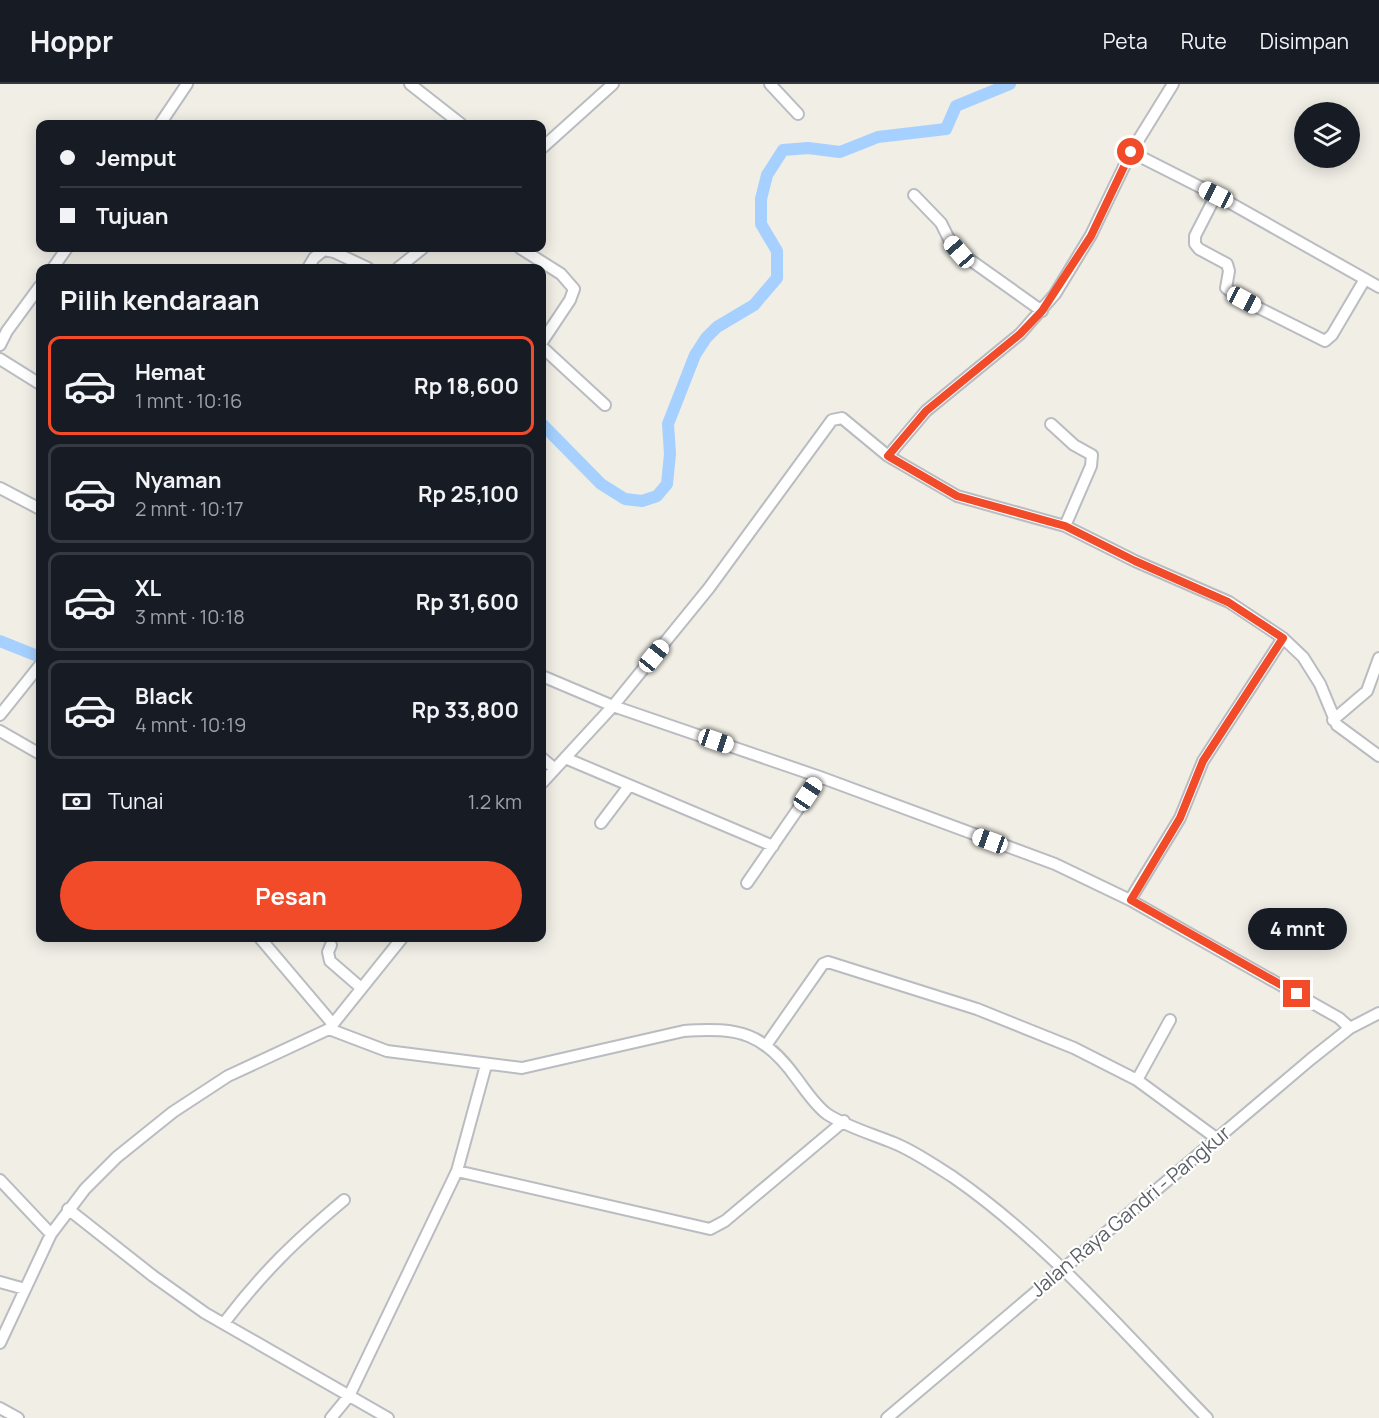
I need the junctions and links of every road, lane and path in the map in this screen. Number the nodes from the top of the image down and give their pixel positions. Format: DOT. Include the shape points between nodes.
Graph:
graph roads {
  1 [pos="187,84"];
  2 [pos="410,84"];
  3 [pos="613,84"];
  4 [pos="770,84"];
  5 [pos="1173,84"];
  6 [pos="798,114"];
  7 [pos="163,120"];
  8 [pos="456,120"];
  9 [pos="546,143"];
  10 [pos="1131,152"];
  11 [pos="914,195"];
  12 [pos="1216,195"];
  13 [pos="322,252"];
  14 [pos="334,252"];
  15 [pos="418,252"];
  16 [pos="526,252"];
  17 [pos="310,264"];
  18 [pos="360,264"];
  19 [pos="403,264"];
  20 [pos="545,264"];
  21 [pos="546,264"];
  22 [pos="1365,279"];
  23 [pos="1379,287"];
  24 [pos="36,291"];
  25 [pos="1042,311"];
  26 [pos="546,336"];
  27 [pos="0,345"];
  28 [pos="546,351"];
  29 [pos="0,359"];
  30 [pos="36,382"];
  31 [pos="605,405"];
  32 [pos="1051,424"];
  33 [pos="888,456"];
  34 [pos="0,488"];
  35 [pos="36,507"];
  36 [pos="1065,526"];
  37 [pos="1283,638"];
  38 [pos="1379,658"];
  39 [pos="36,669"];
  40 [pos="546,678"];
  41 [pos="613,706"];
  42 [pos="0,715"];
  43 [pos="1333,720"];
  44 [pos="0,731"];
  45 [pos="36,752"];
  46 [pos="1379,756"];
  47 [pos="565,758"];
  48 [pos="546,761"];
  49 [pos="555,769"];
  50 [pos="820,777"];
  51 [pos="546,779"];
  52 [pos="628,786"];
  53 [pos="601,823"];
  54 [pos="773,846"];
  55 [pos="747,883"];
  56 [pos="1131,900"];
  57 [pos="263,942"];
  58 [pos="399,942"];
  59 [pos="331,945"];
  60 [pos="360,987"];
  61 [pos="1379,1013"];
  62 [pos="1170,1020"];
  63 [pos="331,1026"];
  64 [pos="1350,1028"];
  65 [pos="767,1044"];
  66 [pos="486,1065"];
  67 [pos="1137,1080"];
  68 [pos="844,1121"];
  69 [pos="1216,1138"];
  70 [pos="458,1167"];
  71 [pos="0,1180"];
  72 [pos="344,1200"];
  73 [pos="68,1209"];
  74 [pos="51,1234"];
  75 [pos="1061,1268"];
  76 [pos="0,1282"];
  77 [pos="25,1289"];
  78 [pos="224,1323"];
  79 [pos="0,1343"];
  80 [pos="349,1396"];
  81 [pos="0,1408"];
  82 [pos="18,1418"];
  83 [pos="331,1418"];
  84 [pos="388,1418"];
  85 [pos="887,1418"];
  86 [pos="1207,1418"];
  1 -- 7 [label="street"];
  2 -- 8 [label="street"];
  3 -- 9 [label="street"];
  4 -- 6 [label="street"];
  5 -- 10 [label="street"];
  10 -- 12 [label="street"];
  10 -- 25 [label="street" via="1091,236"];
  11 -- 25 [label="street" via="941,223 959,252"];
  12 -- 22 [label="street"];
  12 -- 22 [label="street" via="1195,236 1195,244 1227,264 1226,288 1244,300 1325,341"];
  13 -- 17 [label="street"];
  14 -- 18 [label="street"];
  15 -- 19 [label="street"];
  16 -- 20 [label="street"];
  21 -- 26 [label="street" via="574,289"];
  22 -- 23 [label="street"];
  24 -- 27 [label="street"];
  25 -- 33 [label="street" via="1020,334 926,411"];
  28 -- 31 [label="street"];
  29 -- 30 [label="street"];
  32 -- 36 [label="street" via="1092,455"];
  33 -- 36 [label="street" via="957,496"];
  33 -- 41 [label="street" via="842,418 832,420 709,588"];
  34 -- 35 [label="street"];
  36 -- 37 [label="street" via="1228,602"];
  37 -- 43 [label="street" via="1311,669"];
  37 -- 56 [label="street" via="1203,761 1180,818"];
  38 -- 43 [label="street" via="1366,691"];
  39 -- 42 [label="street"];
  40 -- 41 [label="street"];
  41 -- 47 [label="street"];
  41 -- 50 [label="street"];
  43 -- 46 [label="street"];
  44 -- 45 [label="street"];
  47 -- 49 [label="street"];
  47 -- 52 [label="street"];
  48 -- 49 [label="street"];
  49 -- 51 [label="street"];
  50 -- 54 [label="street"];
  50 -- 56 [label="street" via="1055,864"];
  52 -- 53 [label="street"];
  52 -- 54 [label="street"];
  54 -- 55 [label="street"];
  56 -- 64 [label="street" via="1339,1018"];
  57 -- 63 [label="street"];
  58 -- 60 [label="street"];
  59 -- 60 [label="street" via="327,952 330,961"];
  60 -- 63 [label="street"];
  61 -- 64 [label="street, Jalan Raya Gandri - Pangkur"];
  62 -- 67 [label="street"];
  63 -- 66 [label="street" via="387,1051"];
  63 -- 73 [label="street" via="245,1066 173,1112 117,1157"];
  64 -- 69 [label="street, Jalan Raya Gandri - Pangkur"];
  65 -- 66 [label="street" via="730,1032 684,1031 522,1068"];
  65 -- 67 [label="street" via="828,962 1016,1023"];
  65 -- 68 [label="street" via="813,1100 827,1114"];
  66 -- 70 [label="street"];
  67 -- 69 [label="street"];
  68 -- 70 [label="street" via="725,1221 710,1229"];
  68 -- 75 [label="street" via="895,1143 952,1177"];
  69 -- 75 [label="street, Jalan Raya Gandri - Pangkur"];
  70 -- 80 [label="street"];
  71 -- 74 [label="street"];
  72 -- 78 [label="street" via="281,1254"];
  73 -- 74 [label="street"];
  73 -- 78 [label="street" via="180,1296"];
  74 -- 77 [label="street"];
  75 -- 85 [label="street, Jalan Raya Gandri - Pangkur"];
  75 -- 86 [label="street"];
  76 -- 77 [label="street"];
  77 -- 79 [label="street"];
  78 -- 80 [label="street"];
  80 -- 83 [label="street"];
  80 -- 84 [label="street"];
  81 -- 82 [label="street"];
}
